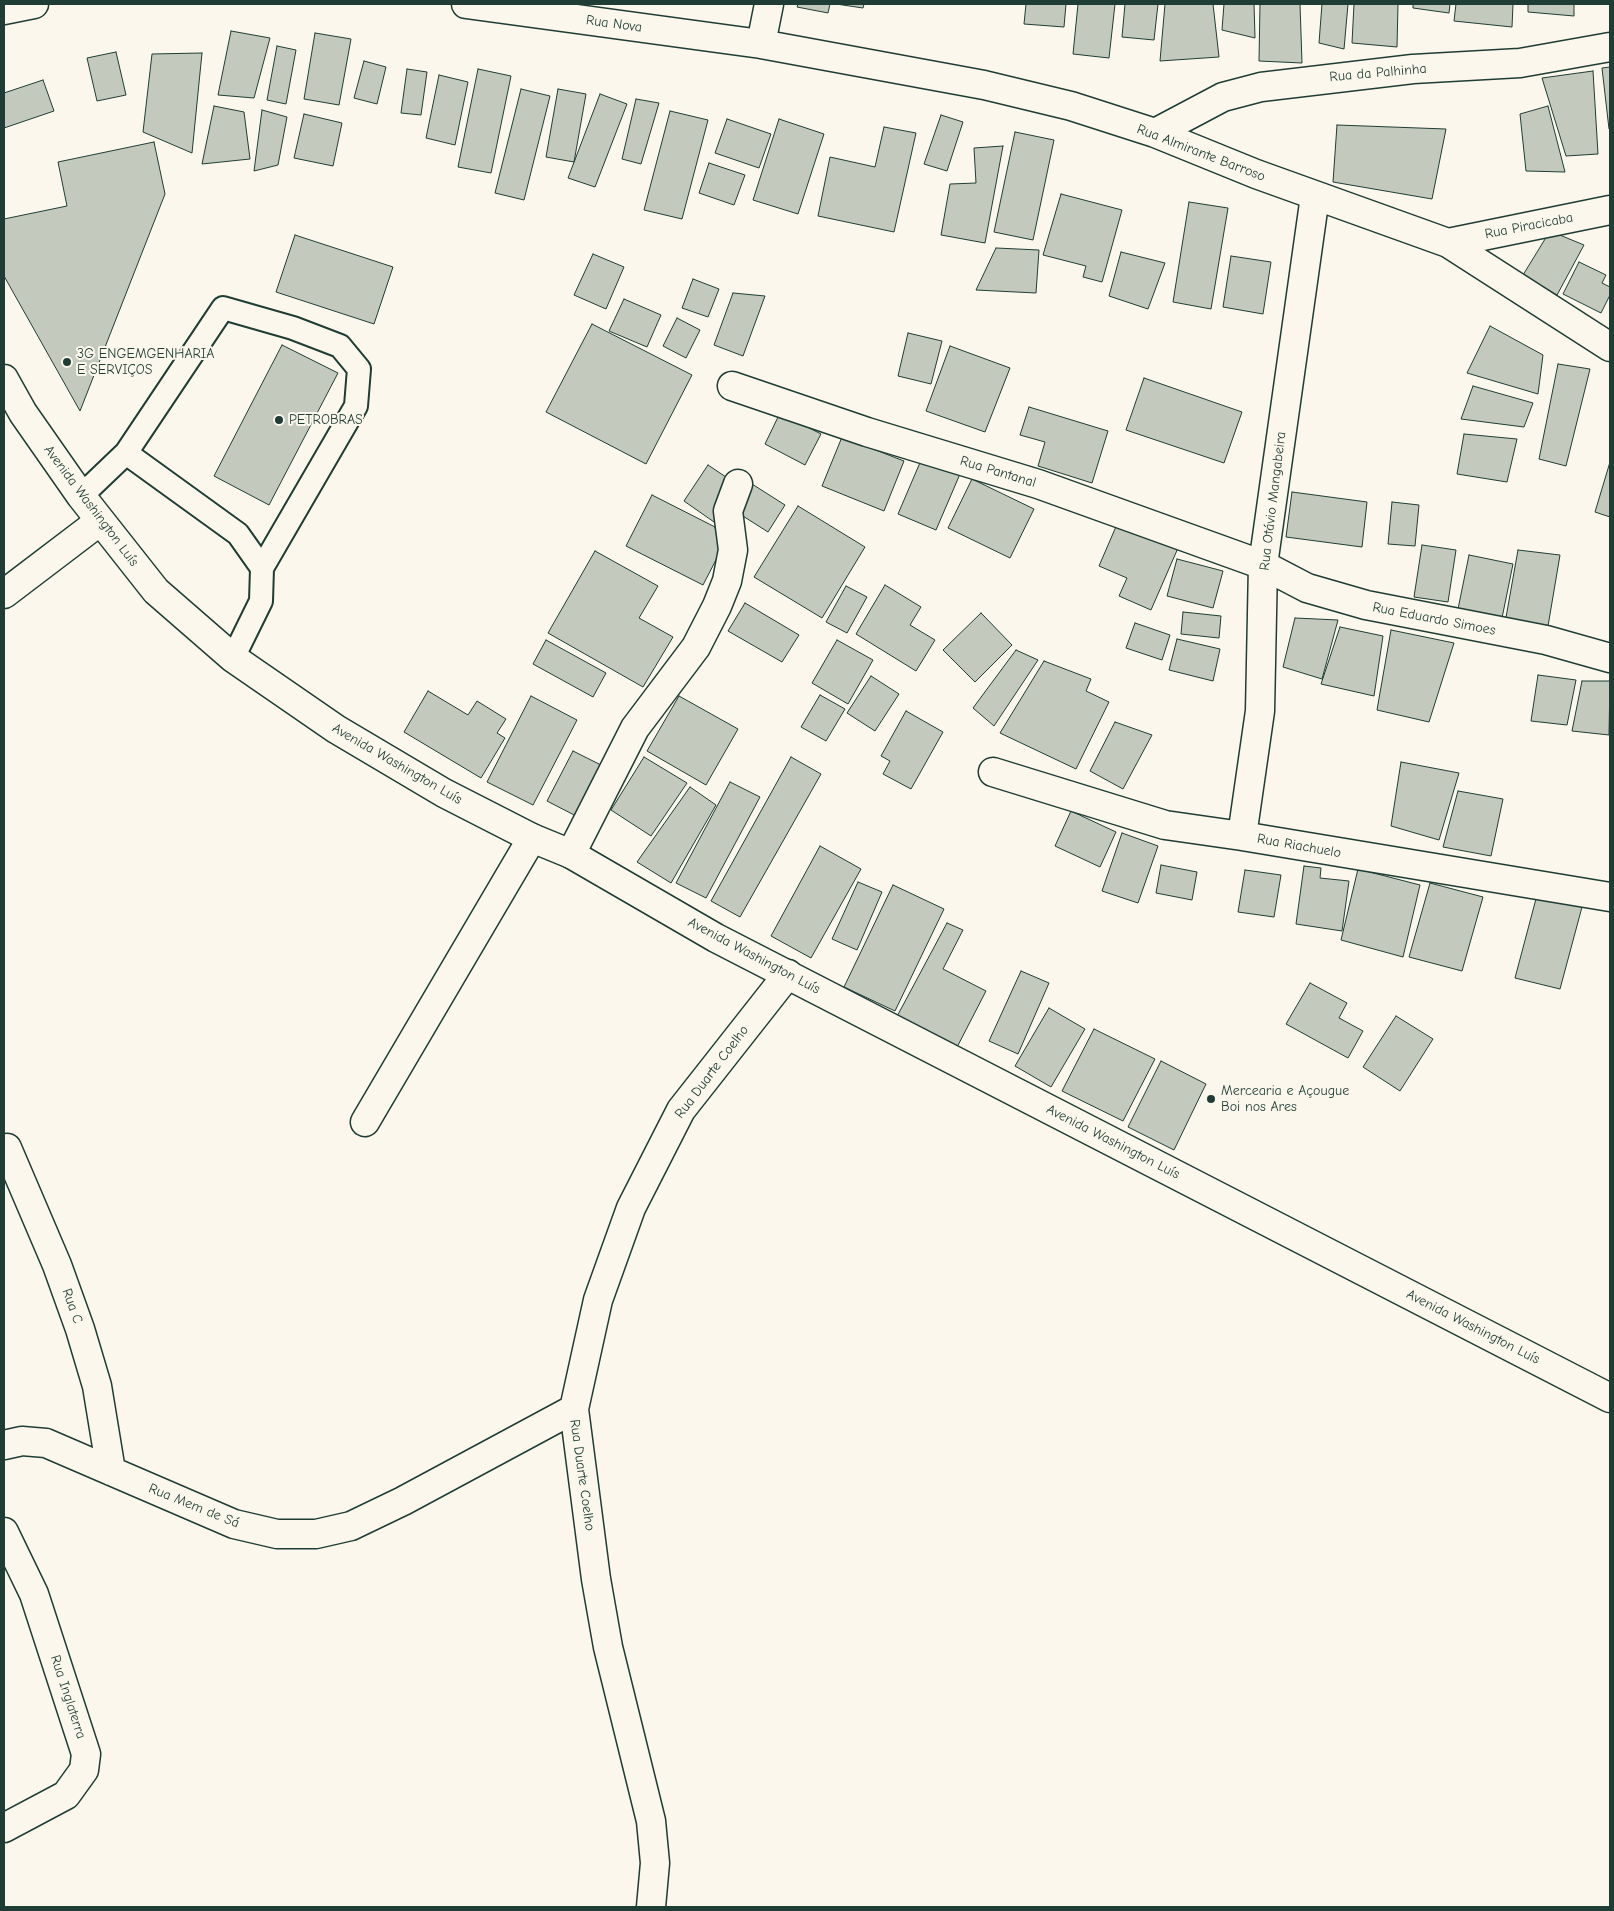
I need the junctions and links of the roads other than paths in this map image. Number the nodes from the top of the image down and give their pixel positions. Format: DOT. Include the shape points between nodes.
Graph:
graph roads {
  1 [pos="34,4"];
  2 [pos="466,4"];
  3 [pos="769,4"];
  4 [pos="4,10"];
  5 [pos="761,44"];
  6 [pos="1610,47"];
  7 [pos="1155,133"];
  8 [pos="1315,196"];
  9 [pos="1610,210"];
  10 [pos="1448,242"];
  11 [pos="1610,347"];
  12 [pos="4,379"];
  13 [pos="732,386"];
  14 [pos="126,453"];
  15 [pos="738,484"];
  16 [pos="82,496"];
  17 [pos="100,522"];
  18 [pos="1263,565"];
  19 [pos="262,568"];
  20 [pos="4,594"];
  21 [pos="233,658"];
  22 [pos="1610,658"];
  23 [pos="993,772"];
  24 [pos="1242,836"];
  25 [pos="532,838"];
  26 [pos="571,854"];
  27 [pos="1610,897"];
  28 [pos="788,974"];
  29 [pos="365,1122"];
  30 [pos="7,1148"];
  31 [pos="1610,1398"];
  32 [pos="574,1409"];
  33 [pos="4,1445"];
  34 [pos="111,1471"];
  35 [pos="4,1532"];
  36 [pos="4,1828"];
  37 [pos="651,1907"];
  1 -- 4 [label="street"];
  2 -- 5 [label="street, Rua Nova"];
  3 -- 5 [label="street"];
  5 -- 7 [label="street, Rua Almirante Barroso" via="984,85 1071,106"];
  6 -- 7 [label="street, Rua da Palhinha" via="1520,63 1413,68 1261,88 1223,96"];
  7 -- 8 [label="street, Rua Almirante Barroso"];
  8 -- 10 [label="street, Rua Almirante Barroso"];
  8 -- 18 [label="street, Rua Otávio Mangabeira"];
  9 -- 10 [label="street, Rua Piracicaba"];
  10 -- 11 [label="street, Rua Almirante Barroso"];
  12 -- 16 [label="street, Avenida Washington Luís" via="23,413"];
  13 -- 18 [label="street, Rua Pantanal" via="867,432 1038,484"];
  14 -- 16 [label="lane"];
  14 -- 19 [label="lane" via="238,534"];
  14 -- 19 [label="lane" via="223,308 340,346 359,369 356,406"];
  15 -- 26 [label="street" via="728,511 733,550 727,581 717,606 696,647 636,728"];
  16 -- 17 [label="street, Avenida Washington Luís"];
  17 -- 20 [label="street"];
  17 -- 21 [label="street, Avenida Washington Luís" via="156,592"];
  18 -- 22 [label="street, Rua Eduardo Simoes" via="1307,588 1366,605 1546,640"];
  18 -- 24 [label="street, Rua Otávio Mangabeira" via="1260,711"];
  19 -- 21 [label="lane" via="261,601"];
  21 -- 25 [label="street, Avenida Washington Luís" via="336,729 444,793"];
  23 -- 24 [label="street, Rua Riachuelo" via="1165,825"];
  24 -- 27 [label="street, Rua Riachuelo"];
  25 -- 26 [label="street, Avenida Washington Luís"];
  25 -- 29 [label="street"];
  26 -- 28 [label="street, Avenida Washington Luís" via="716,938"];
  28 -- 31 [label="street, Avenida Washington Luís"];
  28 -- 32 [label="street, Rua Duarte Coelho" via="681,1110 631,1208 598,1300"];
  30 -- 34 [label="street, Rua C" via="57,1265 80,1329 97,1386"];
  32 -- 34 [label="street, Rua Mem de Sá" via="351,1526 316,1534 277,1534 234,1524"];
  32 -- 37 [label="street, Rua Duarte Coelho" via="608,1647 651,1821 655,1863"];
  33 -- 34 [label="street, Rua Mem de Sá" via="22,1441 46,1443"];
  35 -- 36 [label="street, Rua Inglaterra" via="34,1594 86,1754 84,1770 66,1795"];
}
